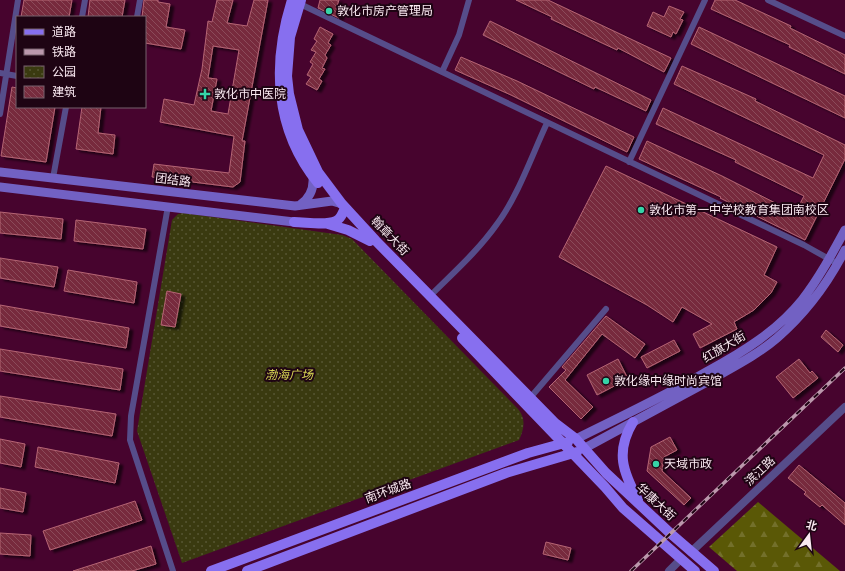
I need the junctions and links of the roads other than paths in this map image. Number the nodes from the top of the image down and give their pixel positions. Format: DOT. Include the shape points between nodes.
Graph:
graph roads {
  1 [pos="18,0"];
  2 [pos="85,0"];
  3 [pos="140,0"];
  4 [pos="470,0"];
  5 [pos="705,0"];
  6 [pos="768,0"];
  7 [pos="298,2"];
  8 [pos="82,16"];
  9 [pos="137,16"];
  10 [pos="845,36"];
  11 [pos="442,72"];
  12 [pos="3,74"];
  13 [pos="16,76"];
  14 [pos="66,108"];
  15 [pos="0,114"];
  16 [pos="547,123"];
  17 [pos="629,162"];
  18 [pos="0,172"];
  19 [pos="313,177"];
  20 [pos="53,178"];
  21 [pos="0,187"];
  22 [pos="300,205"];
  23 [pos="168,206"];
  24 [pos="340,207"];
  25 [pos="294,222"];
  26 [pos="324,223"];
  27 [pos="845,230"];
  28 [pos="370,241"];
  29 [pos="845,250"];
  30 [pos="834,261"];
  31 [pos="430,296"];
  32 [pos="606,309"];
  33 [pos="530,398"];
  34 [pos="845,407"];
  35 [pos="633,422"];
  36 [pos="576,439"];
  37 [pos="563,444"];
  38 [pos="584,448"];
  39 [pos="573,454"];
  40 [pos="642,507"];
  41 [pos="691,552"];
  42 [pos="681,559"];
  43 [pos="173,571"];
  44 [pos="211,571"];
  45 [pos="247,571"];
  46 [pos="669,571"];
  47 [pos="695,571"];
  48 [pos="714,571"];
  1 -- 12 [label="street"];
  2 -- 8 [label="street"];
  3 -- 9 [label="street"];
  4 -- 11 [label="street" via="459,35"];
  5 -- 17 [label="street"];
  6 -- 10 [label="street"];
  7 -- 11 [label="street"];
  7 -- 19 [label="main road, 翰章大街" via="287,16 280,54 281,96 289,130"];
  7 -- 24 [label="main road, 翰章大街" via="287,56 292,112 304,146"];
  11 -- 16 [label="street"];
  12 -- 13 [label="street"];
  12 -- 15 [label="street"];
  14 -- 20 [label="street"];
  16 -- 17 [label="street"];
  16 -- 31 [label="street" via="498,224"];
  17 -- 30 [label="street"];
  18 -- 20 [label="main road, 团结路"];
  19 -- 22 [label="main road" via="314,186 310,195"];
  19 -- 24 [label="main road, 翰章大街"];
  20 -- 22 [label="main road, 团结路"];
  21 -- 23 [label="main road"];
  22 -- 24 [label="main road, 团结路"];
  23 -- 25 [label="main road"];
  23 -- 43 [label="street" via="131,416 130,440"];
  24 -- 26 [label="main road" via="336,221"];
  24 -- 28 [label="main road, 翰章大街"];
  24 -- 31 [label="main road, 翰章大街"];
  25 -- 26 [label="main road"];
  26 -- 28 [label="main road" via="348,230"];
  27 -- 30 [label="main road, 红旗大街"];
  28 -- 37 [label="main road, 翰章大街"];
  29 -- 30 [label="main road, 红旗大街"];
  30 -- 35 [label="main road, 红旗大街" via="809,306 772,341 744,361"];
  30 -- 36 [label="main road, 红旗大街" via="785,318 758,341 677,389"];
  31 -- 33 [label="main road, 翰章大街"];
  32 -- 33 [label="street"];
  33 -- 36 [label="main road, 翰章大街" via="555,423"];
  34 -- 41 [label="street, 滨江路"];
  35 -- 38 [label="main road, 红旗大街"];
  35 -- 40 [label="main road" via="623,445 622,459 626,474"];
  36 -- 37 [label="main road, 南环城路"];
  36 -- 38 [label="main road, 华康大街"];
  37 -- 39 [label="main road, 翰章大街"];
  37 -- 44 [label="main road, 南环城路" via="528,453"];
  38 -- 39 [label="main road, 南环城路"];
  38 -- 40 [label="main road, 华康大街"];
  39 -- 42 [label="main road" via="623,508"];
  39 -- 45 [label="main road, 南环城路" via="506,473"];
  40 -- 41 [label="main road, 华康大街"];
  41 -- 48 [label="main road, 华康大街"];
  42 -- 46 [label="street"];
  42 -- 47 [label="main road"];
}
